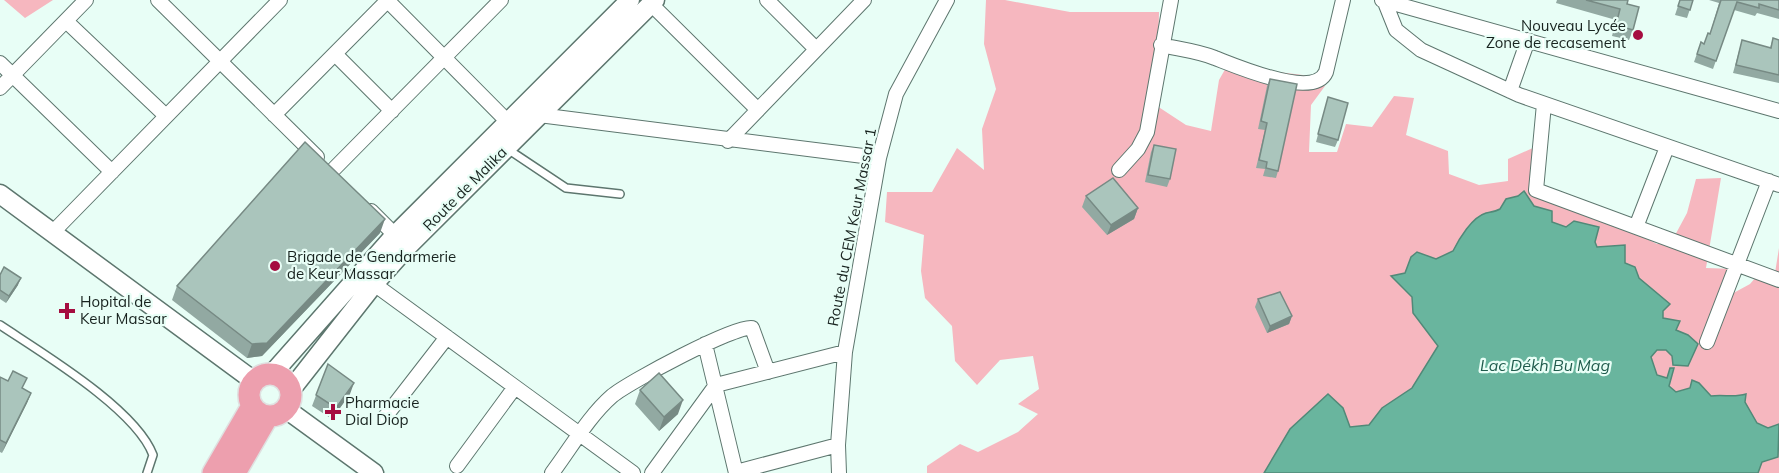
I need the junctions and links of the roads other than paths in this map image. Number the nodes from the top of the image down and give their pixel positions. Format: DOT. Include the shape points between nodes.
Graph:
graph roads {
  1 [pos="86,0"];
  2 [pos="158,0"];
  3 [pos="388,0"];
  4 [pos="501,0"];
  5 [pos="630,0"];
  6 [pos="767,0"];
  7 [pos="864,0"];
  8 [pos="947,0"];
  9 [pos="1171,0"];
  10 [pos="1343,0"];
  11 [pos="1383,0"];
  12 [pos="274,2"];
  13 [pos="653,2"];
  14 [pos="66,21"];
  15 [pos="1528,40"];
  16 [pos="1161,45"];
  17 [pos="816,49"];
  18 [pos="335,54"];
  19 [pos="444,58"];
  20 [pos="220,62"];
  21 [pos="0,63"];
  22 [pos="13,75"];
  23 [pos="0,88"];
  24 [pos="1510,91"];
  25 [pos="1544,104"];
  26 [pos="758,110"];
  27 [pos="392,111"];
  28 [pos="1779,111"];
  29 [pos="274,115"];
  30 [pos="539,115"];
  31 [pos="166,116"];
  32 [pos="508,122"];
  33 [pos="728,141"];
  34 [pos="1666,147"];
  35 [pos="506,148"];
  36 [pos="879,158"];
  37 [pos="1119,170"];
  38 [pos="112,171"];
  39 [pos="1774,183"];
  40 [pos="620,194"];
  41 [pos="1,197"];
  42 [pos="363,203"];
  43 [pos="1636,227"];
  44 [pos="52,232"];
  45 [pos="395,235"];
  46 [pos="1737,264"];
  47 [pos="1779,280"];
  48 [pos="374,284"];
  49 [pos="0,325"];
  50 [pos="447,337"];
  51 [pos="1707,342"];
  52 [pos="705,344"];
  53 [pos="844,352"];
  54 [pos="768,372"];
  55 [pos="263,378"];
  56 [pos="716,385"];
  57 [pos="515,387"];
  58 [pos="274,405"];
  59 [pos="385,417"];
  60 [pos="581,435"];
  61 [pos="838,445"];
  62 [pos="457,466"];
  63 [pos="736,472"];
  64 [pos="147,473"];
  65 [pos="213,473"];
  66 [pos="236,473"];
  67 [pos="374,473"];
  68 [pos="552,473"];
  69 [pos="633,473"];
  70 [pos="652,473"];
  71 [pos="839,473"];
  1 -- 14 [label="street"];
  2 -- 20 [label="street"];
  3 -- 18 [label="street"];
  3 -- 19 [label="street"];
  4 -- 19 [label="street"];
  5 -- 32 [label="main road, Route de Malika"];
  6 -- 17 [label="street"];
  7 -- 17 [label="street"];
  8 -- 36 [label="street, Route du CEM Keur Massar 1" via="896,94"];
  9 -- 16 [label="street"];
  10 -- 16 [label="street" via="1326,72 1318,82 1287,81"];
  11 -- 15 [label="street"];
  11 -- 24 [label="street" via="1403,38"];
  12 -- 20 [label="street"];
  13 -- 26 [label="street"];
  13 -- 30 [label="main road, Route de Malika"];
  14 -- 22 [label="street"];
  14 -- 31 [label="street"];
  15 -- 24 [label="street"];
  15 -- 28 [label="street"];
  16 -- 37 [label="street" via="1147,132"];
  17 -- 26 [label="street"];
  18 -- 27 [label="street"];
  18 -- 29 [label="street"];
  19 -- 27 [label="street"];
  19 -- 32 [label="street"];
  20 -- 29 [label="street"];
  20 -- 31 [label="street"];
  21 -- 22 [label="street"];
  22 -- 23 [label="street"];
  22 -- 38 [label="street"];
  24 -- 25 [label="street"];
  25 -- 34 [label="street"];
  25 -- 43 [label="street" via="1536,190"];
  26 -- 33 [label="street"];
  27 -- 29 [label="street" via="335,176"];
  30 -- 33 [label="street"];
  30 -- 35 [label="main road, Route de Malika"];
  31 -- 38 [label="street"];
  32 -- 45 [label="main road, Route de Malika"];
  33 -- 36 [label="street"];
  34 -- 39 [label="street"];
  34 -- 43 [label="street"];
  35 -- 40 [label="lane" via="566,188"];
  35 -- 48 [label="main road, Route de Malika"];
  36 -- 53 [label="street, Route du CEM Keur Massar 1"];
  38 -- 44 [label="street"];
  39 -- 46 [label="street"];
  41 -- 44 [label="main road"];
  42 -- 45 [label="street"];
  43 -- 46 [label="street"];
  44 -- 55 [label="main road"];
  45 -- 55 [label="main road, Route de Malika"];
  46 -- 47 [label="street"];
  46 -- 51 [label="street"];
  48 -- 50 [label="street"];
  48 -- 58 [label="main road, Route de Malika"];
  49 -- 64 [label="lane" via="116,408 134,426 153,455"];
  50 -- 57 [label="street"];
  50 -- 59 [label="street"];
  52 -- 54 [label="street" via="752,328"];
  52 -- 56 [label="street"];
  52 -- 60 [label="street" via="621,390"];
  53 -- 54 [label="street"];
  53 -- 61 [label="street, Route du CEM Keur Massar 1"];
  54 -- 56 [label="street"];
  55 -- 58 [label="main road" via="284,380"];
  55 -- 58 [label="main road" via="249,393"];
  56 -- 63 [label="street"];
  56 -- 70 [label="street"];
  57 -- 60 [label="street"];
  57 -- 62 [label="street"];
  58 -- 65 [label="main road, Route de Malika"];
  58 -- 66 [label="main road, Route de Malika"];
  58 -- 67 [label="main road"];
  60 -- 68 [label="street"];
  60 -- 69 [label="street"];
  61 -- 63 [label="street"];
  61 -- 71 [label="street, Route du CEM Keur Massar 1"];
}
